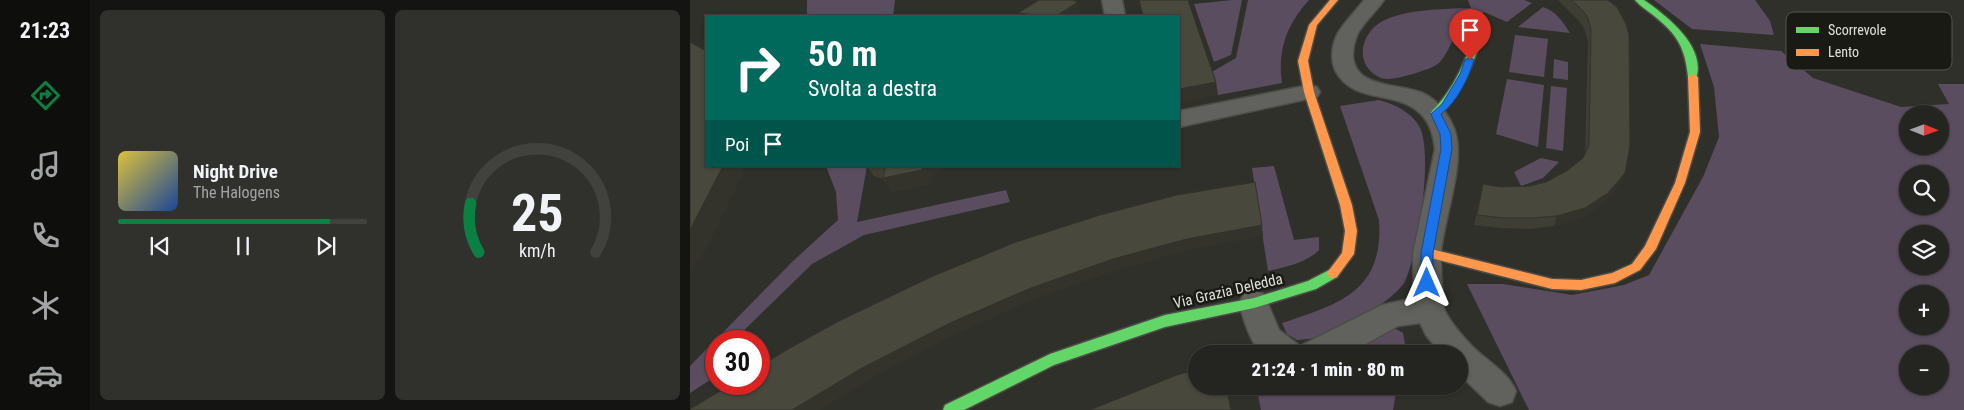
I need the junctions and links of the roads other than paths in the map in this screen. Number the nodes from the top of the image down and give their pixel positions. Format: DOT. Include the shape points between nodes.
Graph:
graph roads {
  1 [pos="1112,0"];
  2 [pos="1334,0"];
  3 [pos="1639,0"];
  4 [pos="1375,2"];
  5 [pos="1115,15"];
  6 [pos="1480,31"];
  7 [pos="1308,92"];
  8 [pos="1436,114"];
  9 [pos="1180,119"];
  10 [pos="1427,253"];
  11 [pos="1254,303"];
  12 [pos="1428,309"];
  13 [pos="1273,345"];
  14 [pos="1333,345"];
  15 [pos="1500,391"];
  16 [pos="950,410"];
  1 -- 5 [label="street"];
  2 -- 7 [label="street, Via Grazia Deledda" via="1313,25 1302,61"];
  3 -- 10 [label="street" via="1659,14 1680,36 1691,56 1695,132 1680,183 1650,249 1636,266 1615,278 1581,285 1552,284"];
  4 -- 8 [label="street" via="1348,33 1343,49 1343,66 1352,80 1369,89 1416,99"];
  6 -- 8 [label="street" via="1465,74 1445,106"];
  7 -- 9 [label="street"];
  7 -- 11 [label="street, Via Grazia Deledda" via="1346,205 1351,231 1348,254 1336,272 1312,285"];
  8 -- 10 [label="street" via="1446,134 1447,149"];
  10 -- 12 [label="street"];
  11 -- 13 [label="street" via="1263,332"];
  11 -- 16 [label="street, Via Grazia Deledda" via="1165,321 1050,360"];
  12 -- 14 [label="street" via="1393,314"];
  12 -- 15 [label="street" via="1461,356"];
}
